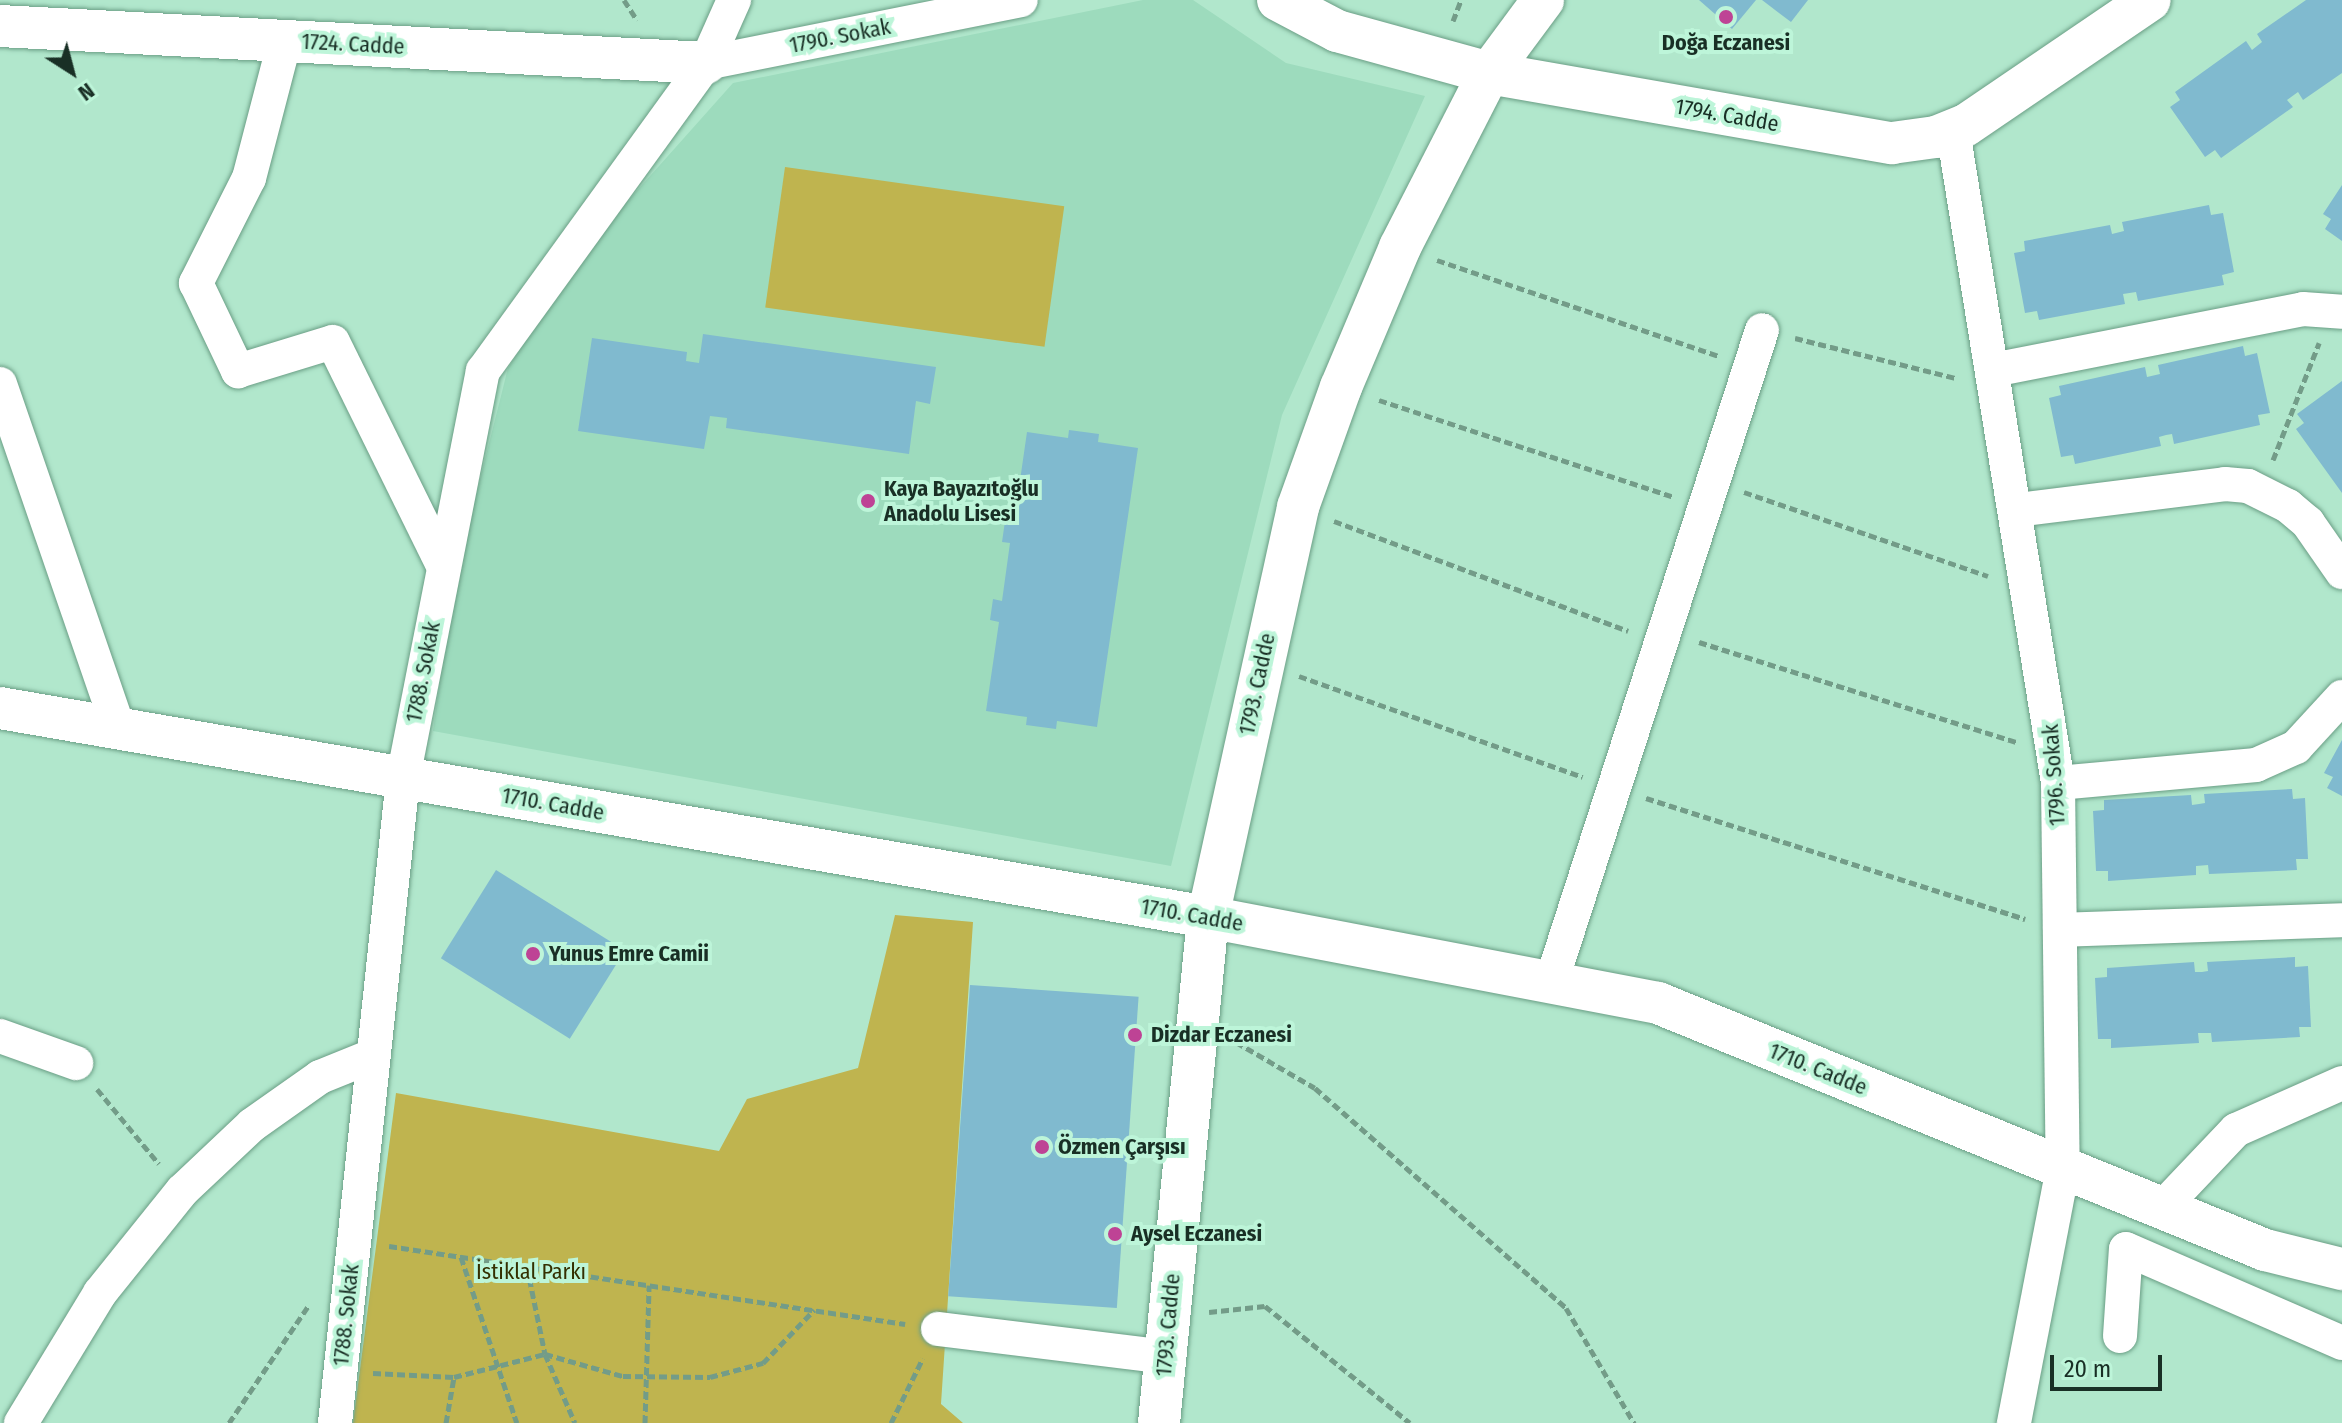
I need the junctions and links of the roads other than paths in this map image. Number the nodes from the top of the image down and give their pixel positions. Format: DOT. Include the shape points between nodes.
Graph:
graph roads {
  1 [pos="734,0"];
  2 [pos="1021,0"];
  3 [pos="1278,0"];
  4 [pos="1543,0"];
  5 [pos="2150,0"];
  6 [pos="0,26"];
  7 [pos="285,40"];
  8 [pos="706,63"];
  9 [pos="1489,73"];
  10 [pos="1953,131"];
  11 [pos="2337,310"];
  12 [pos="1762,330"];
  13 [pos="1995,379"];
  14 [pos="0,384"];
  15 [pos="2017,510"];
  16 [pos="443,566"];
  17 [pos="2342,572"];
  18 [pos="2342,697"];
  19 [pos="0,708"];
  20 [pos="119,729"];
  21 [pos="403,778"];
  22 [pos="2058,783"];
  23 [pos="1208,917"];
  24 [pos="2342,920"];
  25 [pos="2060,930"];
  26 [pos="1551,983"];
  27 [pos="0,1036"];
  28 [pos="372,1056"];
  29 [pos="76,1063"];
  30 [pos="2342,1083"];
  31 [pos="2063,1168"];
  32 [pos="2162,1208"];
  33 [pos="2342,1269"];
  34 [pos="938,1329"];
  35 [pos="2120,1336"];
  36 [pos="2342,1343"];
  37 [pos="1165,1357"];
  38 [pos="21,1423"];
  39 [pos="335,1423"];
  40 [pos="1159,1423"];
  41 [pos="2014,1423"];
  1 -- 8 [label="street, 1788. Sokak"];
  2 -- 8 [label="street, 1790. Sokak"];
  3 -- 9 [label="street, 1794. Cadde" via="1337,31"];
  4 -- 9 [label="street, 1793. Cadde"];
  5 -- 10 [label="street, 1794. Cadde"];
  6 -- 7 [label="street, 1724. Cadde"];
  7 -- 8 [label="street, 1724. Cadde"];
  7 -- 16 [label="street" via="249,178 196,283 238,371 333,342"];
  8 -- 16 [label="street, 1788. Sokak" via="483,371"];
  9 -- 10 [label="street, 1794. Cadde" via="1876,141 1922,140"];
  9 -- 23 [label="street, 1793. Cadde" via="1400,247 1298,507"];
  10 -- 13 [label="street, 1796. Sokak"];
  11 -- 13 [label="street" via="2303,309"];
  12 -- 26 [label="street"];
  13 -- 15 [label="street, 1796. Sokak"];
  14 -- 20 [label="street"];
  15 -- 17 [label="street" via="2225,484 2260,491 2308,523"];
  15 -- 22 [label="street, 1796. Sokak"];
  16 -- 21 [label="street, 1788. Sokak"];
  18 -- 22 [label="street" via="2296,747 2256,765"];
  19 -- 20 [label="street, 1710. Cadde"];
  20 -- 21 [label="street, 1710. Cadde"];
  21 -- 23 [label="street, 1710. Cadde"];
  21 -- 28 [label="street, 1788. Sokak"];
  22 -- 25 [label="street, 1796. Sokak"];
  23 -- 26 [label="street, 1710. Cadde"];
  23 -- 37 [label="street, 1793. Cadde"];
  24 -- 25 [label="street"];
  25 -- 31 [label="street, 1796. Sokak"];
  26 -- 31 [label="street, 1710. Cadde" via="1658,1003"];
  27 -- 29 [label="street"];
  28 -- 38 [label="street" via="320,1077 252,1125 182,1191 100,1293"];
  28 -- 39 [label="street, 1788. Sokak"];
  30 -- 32 [label="street" via="2236,1130"];
  31 -- 32 [label="street, 1710. Cadde"];
  31 -- 41 [label="street, 1796. Sokak"];
  32 -- 33 [label="street, 1710. Cadde" via="2265,1250"];
  34 -- 37 [label="street"];
  35 -- 36 [label="street" via="2126,1249"];
  37 -- 40 [label="street, 1793. Cadde"];
}
